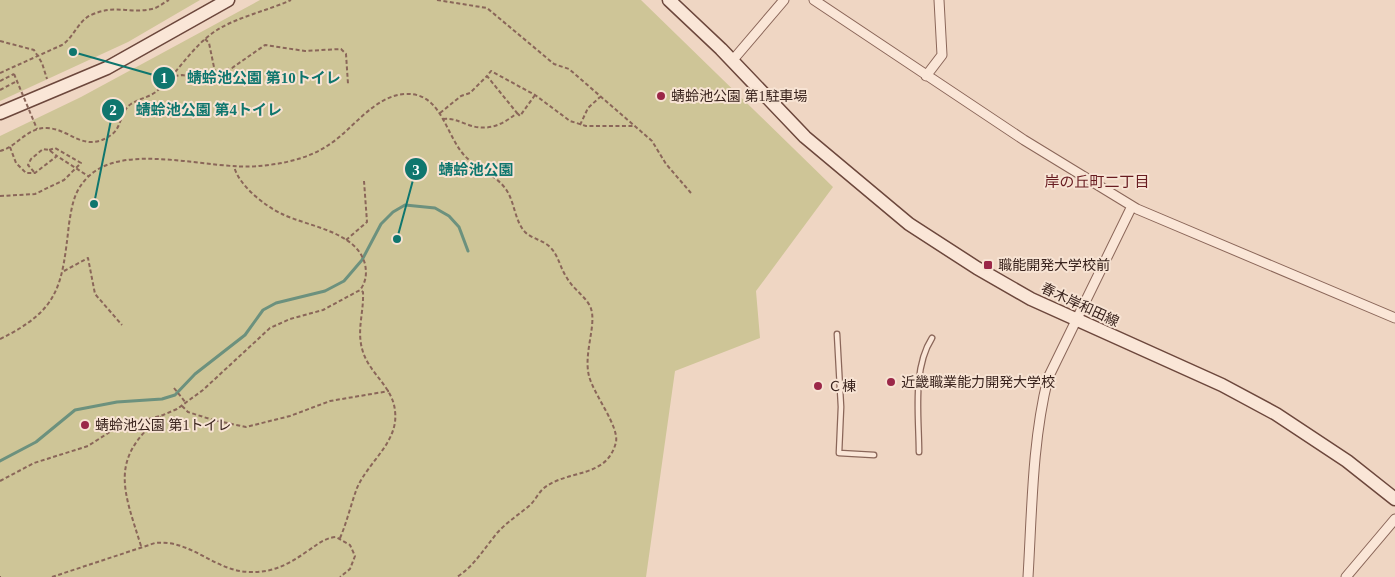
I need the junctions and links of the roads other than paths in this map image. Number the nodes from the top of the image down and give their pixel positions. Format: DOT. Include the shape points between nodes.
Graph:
graph roads {
  1 [pos="228,0"];
  2 [pos="669,0"];
  3 [pos="784,0"];
  4 [pos="814,0"];
  5 [pos="939,0"];
  6 [pos="732,61"];
  7 [pos="926,76"];
  8 [pos="0,113"];
  9 [pos="1132,206"];
  10 [pos="1395,318"];
  11 [pos="1076,320"];
  12 [pos="837,334"];
  13 [pos="932,338"];
  14 [pos="919,452"];
  15 [pos="874,455"];
  16 [pos="1395,499"];
  17 [pos="1395,519"];
  18 [pos="1028,577"];
  19 [pos="1346,577"];
  1 -- 8 [label="main road" via="107,68"];
  2 -- 6 [label="main road, 春木岸和田線"];
  3 -- 6 [label="street"];
  4 -- 7 [label="street"];
  5 -- 7 [label="street" via="942,55"];
  6 -- 11 [label="main road, 春木岸和田線" via="805,136 902,218 1008,287"];
  7 -- 9 [label="street"];
  9 -- 10 [label="street"];
  9 -- 11 [label="street"];
  11 -- 16 [label="main road, 春木岸和田線" via="1222,385 1276,414"];
  11 -- 18 [label="street" via="1054,362 1043,398"];
  12 -- 15 [label="lane" via="841,407 838,454"];
  13 -- 14 [label="lane" via="926,347 919,382"];
  17 -- 19 [label="street"];
}
